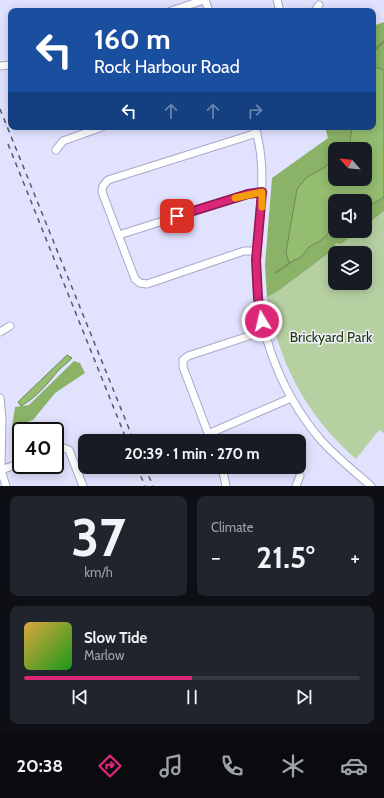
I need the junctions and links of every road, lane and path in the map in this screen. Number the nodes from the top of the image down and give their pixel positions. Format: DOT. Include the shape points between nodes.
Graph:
graph roads {
  1 [pos="204,0"];
  2 [pos="180,8"];
  3 [pos="94,130"];
  4 [pos="256,130"];
  5 [pos="56,150"];
  6 [pos="262,192"];
  7 [pos="119,234"];
  8 [pos="257,251"];
  9 [pos="10,326"];
  10 [pos="264,331"];
  11 [pos="0,332"];
  12 [pos="0,398"];
  13 [pos="291,398"];
  14 [pos="208,434"];
  15 [pos="64,448"];
  16 [pos="12,466"];
  17 [pos="1,470"];
  18 [pos="223,474"];
  19 [pos="300,476"];
  20 [pos="6,486"];
  21 [pos="84,486"];
  22 [pos="226,486"];
  23 [pos="296,486"];
  24 [pos="372,486"];
  1 -- 2 [label="street"];
  3 -- 5 [label="street" via="63,141"];
  4 -- 6 [label="street" via="262,160"];
  4 -- 7 [label="street" via="108,180 103,186 102,195"];
  6 -- 7 [label="street" via="248,194"];
  6 -- 8 [label="street"];
  7 -- 8 [label="street" via="135,279 147,284 244,251"];
  8 -- 10 [label="street" via="258,293"];
  9 -- 11 [label="street"];
  10 -- 13 [label="street"];
  10 -- 14 [label="street" via="188,356 183,360 183,367"];
  12 -- 17 [label="street"];
  13 -- 14 [label="street"];
  13 -- 24 [label="street" via="321,439"];
  15 -- 21 [label="street" via="69,450"];
  16 -- 17 [label="street"];
  17 -- 20 [label="street"];
  18 -- 22 [label="street"];
  19 -- 23 [label="street"];
}
